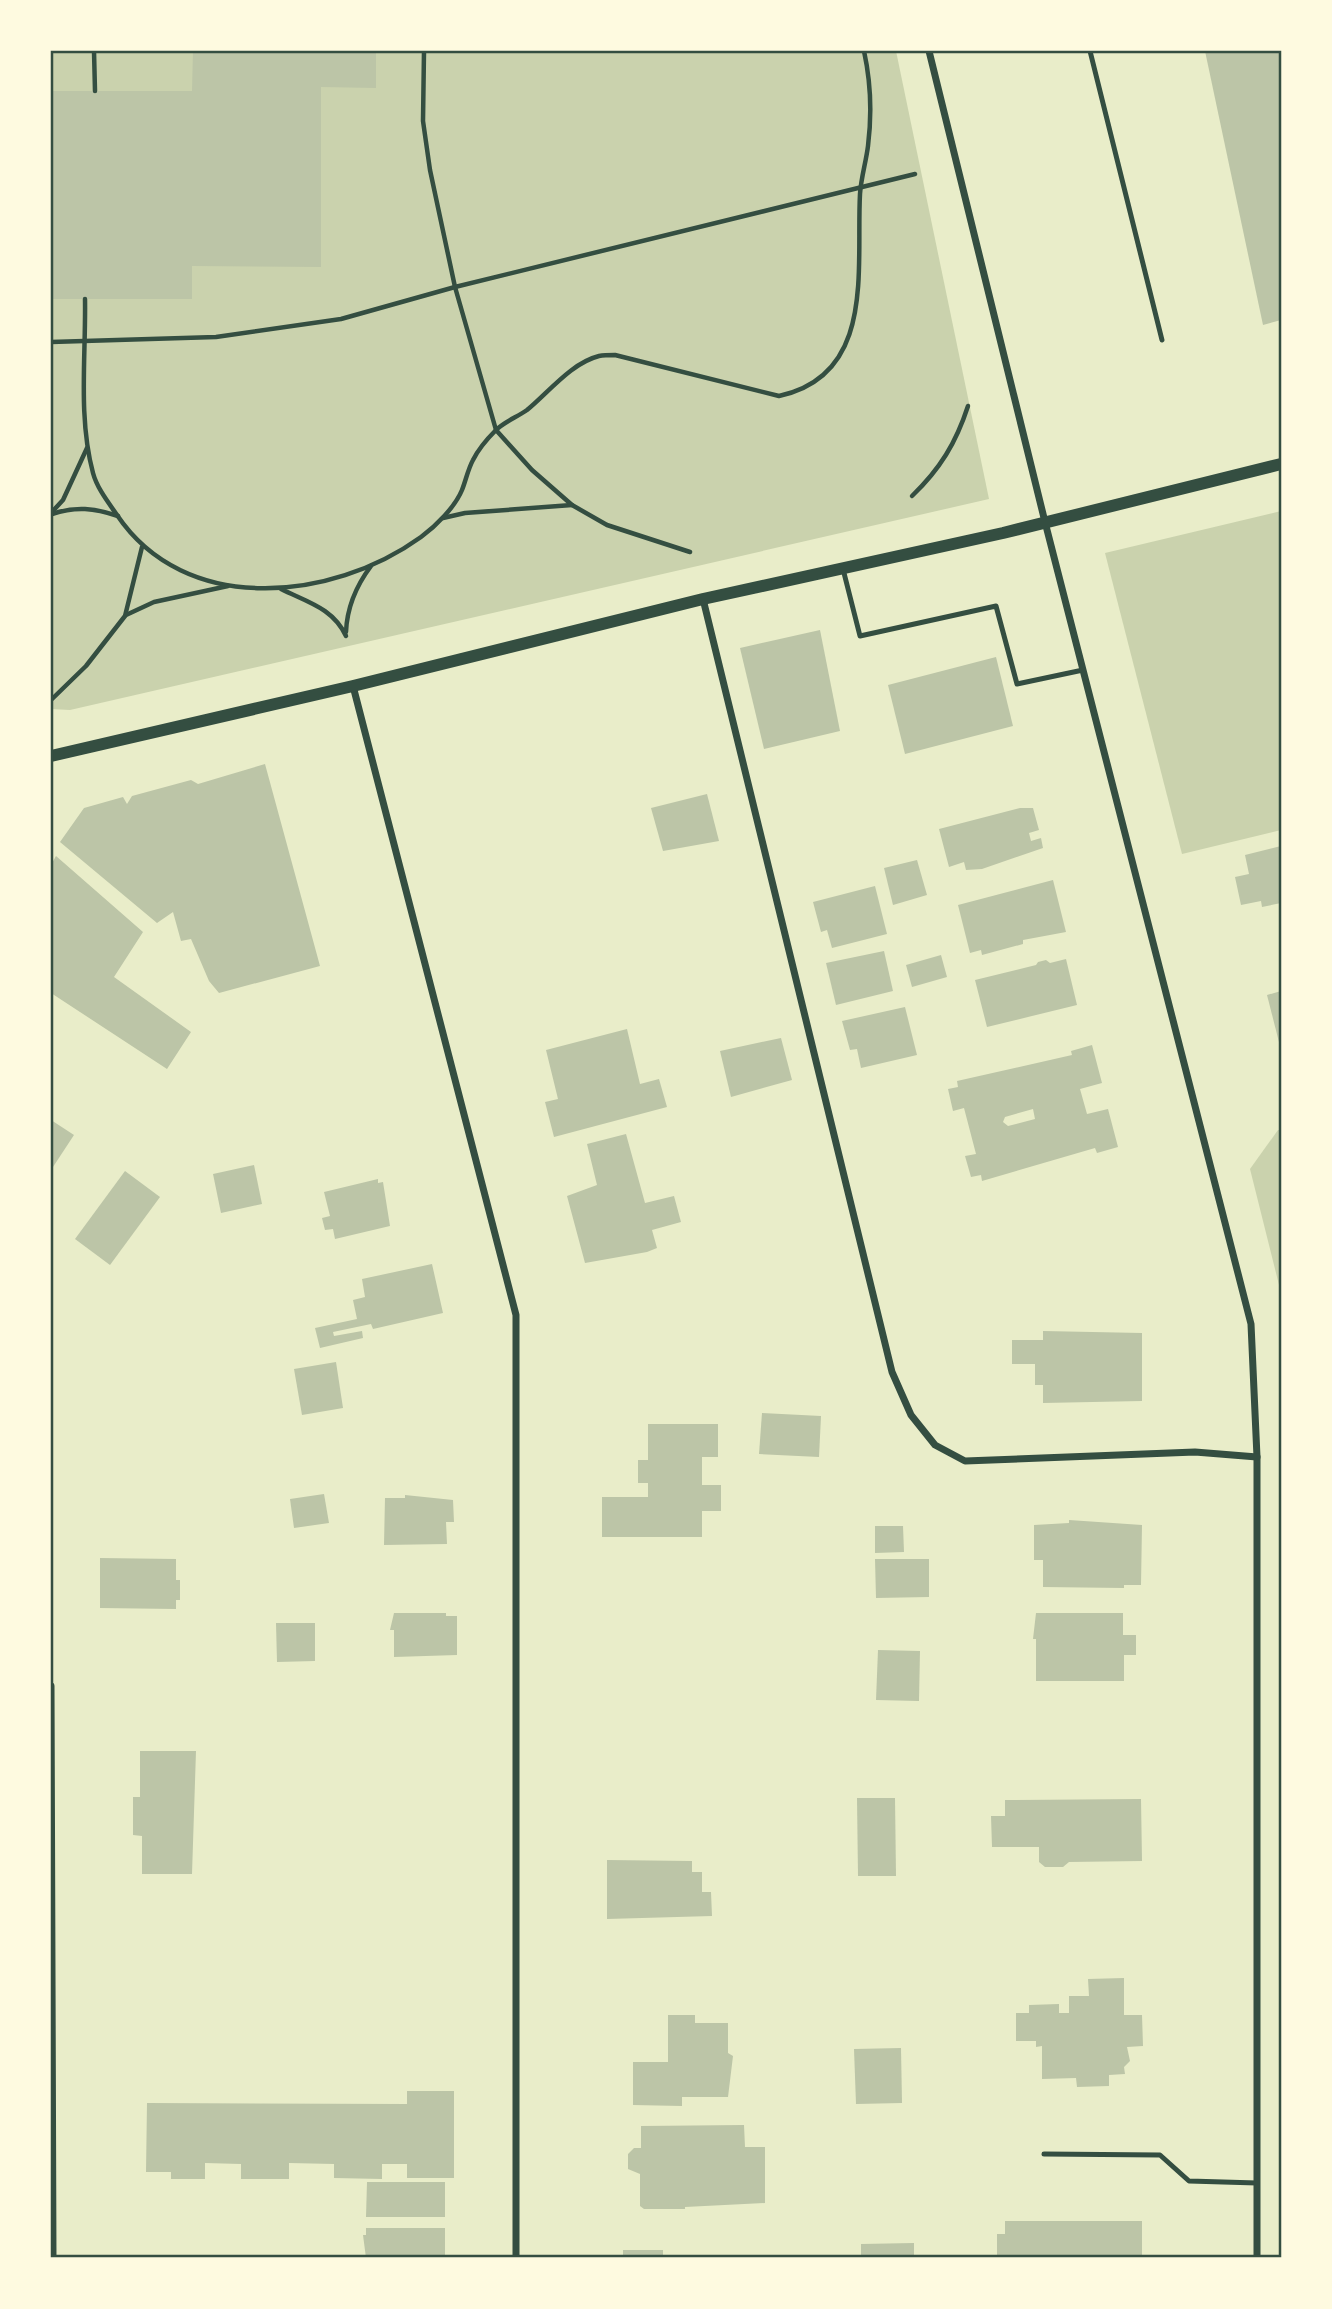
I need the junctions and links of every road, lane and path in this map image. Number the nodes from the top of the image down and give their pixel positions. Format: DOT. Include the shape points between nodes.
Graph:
graph roads {
  1 [pos="94,51"];
  2 [pos="425,51"];
  3 [pos="864,51"];
  4 [pos="929,51"];
  5 [pos="1090,51"];
  6 [pos="95,91"];
  7 [pos="915,174"];
  8 [pos="860,190"];
  9 [pos="456,286"];
  10 [pos="85,299"];
  11 [pos="1162,340"];
  12 [pos="86,341"];
  13 [pos="51,342"];
  14 [pos="968,406"];
  15 [pos="496,430"];
  16 [pos="88,447"];
  17 [pos="1281,464"];
  18 [pos="912,496"];
  19 [pos="572,505"];
  20 [pos="51,514"];
  21 [pos="118,517"];
  22 [pos="442,518"];
  23 [pos="1045,522"];
  24 [pos="142,547"];
  25 [pos="690,552"];
  26 [pos="372,565"];
  27 [pos="843,569"];
  28 [pos="233,585"];
  29 [pos="279,588"];
  30 [pos="703,599"];
  31 [pos="125,615"];
  32 [pos="1083,670"];
  33 [pos="352,686"];
  34 [pos="51,700"];
  35 [pos="51,756"];
  36 [pos="1257,1457"];
  37 [pos="51,1686"];
  38 [pos="1044,2154"];
  39 [pos="1257,2183"];
  40 [pos="53,2258"];
  41 [pos="516,2258"];
  42 [pos="1257,2258"];
  1 -- 6 [label="path"];
  2 -- 9 [label="path" via="423,121"];
  3 -- 8 [label="path" via="872,105"];
  4 -- 23 [label="street"];
  5 -- 11 [label="lane"];
  7 -- 8 [label="path"];
  8 -- 9 [label="path"];
  8 -- 15 [label="path" via="854,323 835,365 819,379 800,391 779,396 615,355 598,356"];
  9 -- 12 [label="path" via="341,319 278,330 175,340"];
  9 -- 15 [label="path"];
  10 -- 12 [label="path"];
  12 -- 13 [label="path"];
  12 -- 16 [label="path"];
  14 -- 18 [label="path" via="958,437 936,474"];
  15 -- 19 [label="path"];
  15 -- 22 [label="path" via="474,459 461,493"];
  16 -- 20 [label="path" via="63,500"];
  16 -- 21 [label="path" via="94,476"];
  17 -- 23 [label="street"];
  19 -- 22 [label="path"];
  19 -- 25 [label="path" via="607,526"];
  20 -- 21 [label="path" via="94,508"];
  21 -- 24 [label="path"];
  22 -- 26 [label="path" via="422,537"];
  23 -- 27 [label="street"];
  23 -- 32 [label="street"];
  24 -- 28 [label="path" via="204,581"];
  24 -- 31 [label="path"];
  26 -- 29 [label="path" via="306,586"];
  26 -- 29 [label="path" via="350,605 346,636 332,614"];
  27 -- 30 [label="street"];
  27 -- 32 [label="lane" via="860,636 996,606 1017,684"];
  28 -- 29 [label="path"];
  28 -- 31 [label="path" via="154,602"];
  30 -- 33 [label="street"];
  30 -- 36 [label="street" via="892,1372 911,1415 935,1445 965,1461 1195,1452"];
  31 -- 34 [label="path" via="86,666"];
  32 -- 36 [label="street" via="1251,1324"];
  33 -- 35 [label="street"];
  33 -- 41 [label="street" via="516,1315"];
  36 -- 39 [label="street"];
  37 -- 40 [label="street"];
  38 -- 39 [label="lane" via="1160,2155 1189,2181"];
  39 -- 42 [label="street"];
}
